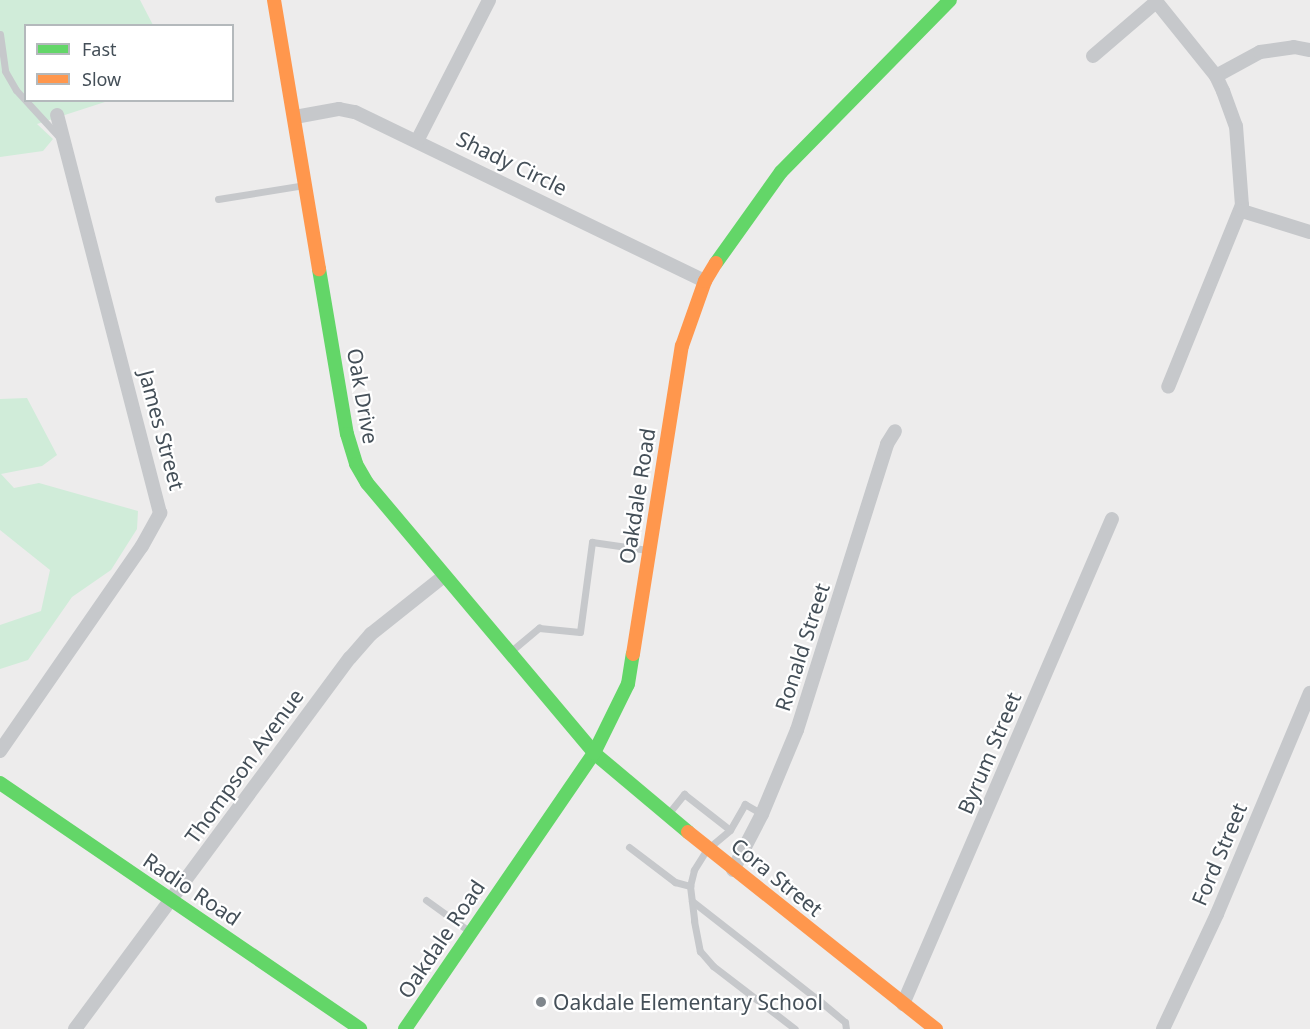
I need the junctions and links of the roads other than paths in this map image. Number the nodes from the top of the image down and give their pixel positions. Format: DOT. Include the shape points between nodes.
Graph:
graph roads {
  1 [pos="274,0"];
  2 [pos="489,0"];
  3 [pos="950,0"];
  4 [pos="1156,1"];
  5 [pos="0,34"];
  6 [pos="1310,50"];
  7 [pos="1093,56"];
  8 [pos="1216,76"];
  9 [pos="24,99"];
  10 [pos="27,102"];
  11 [pos="57,115"];
  12 [pos="295,117"];
  13 [pos="63,141"];
  14 [pos="417,141"];
  15 [pos="306,185"];
  16 [pos="218,199"];
  17 [pos="1242,211"];
  18 [pos="1310,232"];
  19 [pos="705,281"];
  20 [pos="1168,387"];
  21 [pos="895,431"];
  22 [pos="1112,519"];
  23 [pos="650,550"];
  24 [pos="444,576"];
  25 [pos="508,653"];
  26 [pos="1310,693"];
  27 [pos="0,752"];
  28 [pos="594,753"];
  29 [pos="0,783"];
  30 [pos="762,814"];
  31 [pos="667,815"];
  32 [pos="730,830"];
  33 [pos="629,847"];
  34 [pos="707,849"];
  35 [pos="733,870"];
  36 [pos="690,886"];
  37 [pos="426,900"];
  38 [pos="171,901"];
  39 [pos="692,901"];
  40 [pos="471,933"];
  41 [pos="903,1004"];
  42 [pos="75,1029"];
  43 [pos="360,1029"];
  44 [pos="405,1029"];
  45 [pos="795,1029"];
  46 [pos="846,1029"];
  47 [pos="936,1029"];
  48 [pos="1163,1029"];
  1 -- 12 [label="street, Oak Drive"];
  2 -- 14 [label="street"];
  3 -- 19 [label="street, Oakdale Road" via="780,172 737,229"];
  4 -- 7 [label="street"];
  4 -- 8 [label="street"];
  5 -- 9 [label="lane" via="5,71"];
  6 -- 8 [label="street" via="1294,47 1260,52"];
  8 -- 17 [label="street" via="1236,126"];
  10 -- 13 [label="lane"];
  11 -- 13 [label="street, James Street"];
  12 -- 14 [label="street, Shady Circle" via="345,109"];
  12 -- 15 [label="street, Oak Drive"];
  13 -- 27 [label="street, James Street" via="160,513 142,546"];
  14 -- 19 [label="street, Shady Circle"];
  15 -- 16 [label="lane"];
  15 -- 24 [label="street, Oak Drive" via="351,450 367,483"];
  17 -- 18 [label="street"];
  17 -- 20 [label="street"];
  19 -- 23 [label="street, Oakdale Road" via="682,345"];
  21 -- 30 [label="street, Ronald Street" via="887,444 807,701"];
  22 -- 41 [label="street, Byrum Street"];
  23 -- 25 [label="lane" via="592,542 580,632 539,628"];
  23 -- 28 [label="street, Oakdale Road" via="628,684"];
  24 -- 25 [label="street, Oak Drive"];
  24 -- 38 [label="street, Thompson Avenue" via="371,634 350,657"];
  25 -- 28 [label="street, Oak Drive"];
  26 -- 48 [label="street, Ford Street" via="1217,914"];
  28 -- 31 [label="street, Cora Street"];
  28 -- 40 [label="street, Oakdale Road"];
  29 -- 38 [label="street, Radio Road"];
  30 -- 32 [label="lane" via="745,804"];
  30 -- 35 [label="street, Ronald Street"];
  31 -- 32 [label="lane" via="684,794"];
  31 -- 34 [label="street, Cora Street"];
  32 -- 34 [label="lane"];
  33 -- 36 [label="lane" via="675,882"];
  34 -- 35 [label="street, Cora Street"];
  34 -- 36 [label="lane"];
  35 -- 41 [label="street, Cora Street"];
  36 -- 39 [label="lane"];
  37 -- 40 [label="lane"];
  38 -- 42 [label="street, Thompson Avenue"];
  38 -- 43 [label="street, Radio Road"];
  39 -- 45 [label="lane" via="700,951"];
  39 -- 46 [label="lane" via="821,1002 845,1022"];
  40 -- 44 [label="street, Oakdale Road"];
  41 -- 47 [label="street, Cora Street"];
}
